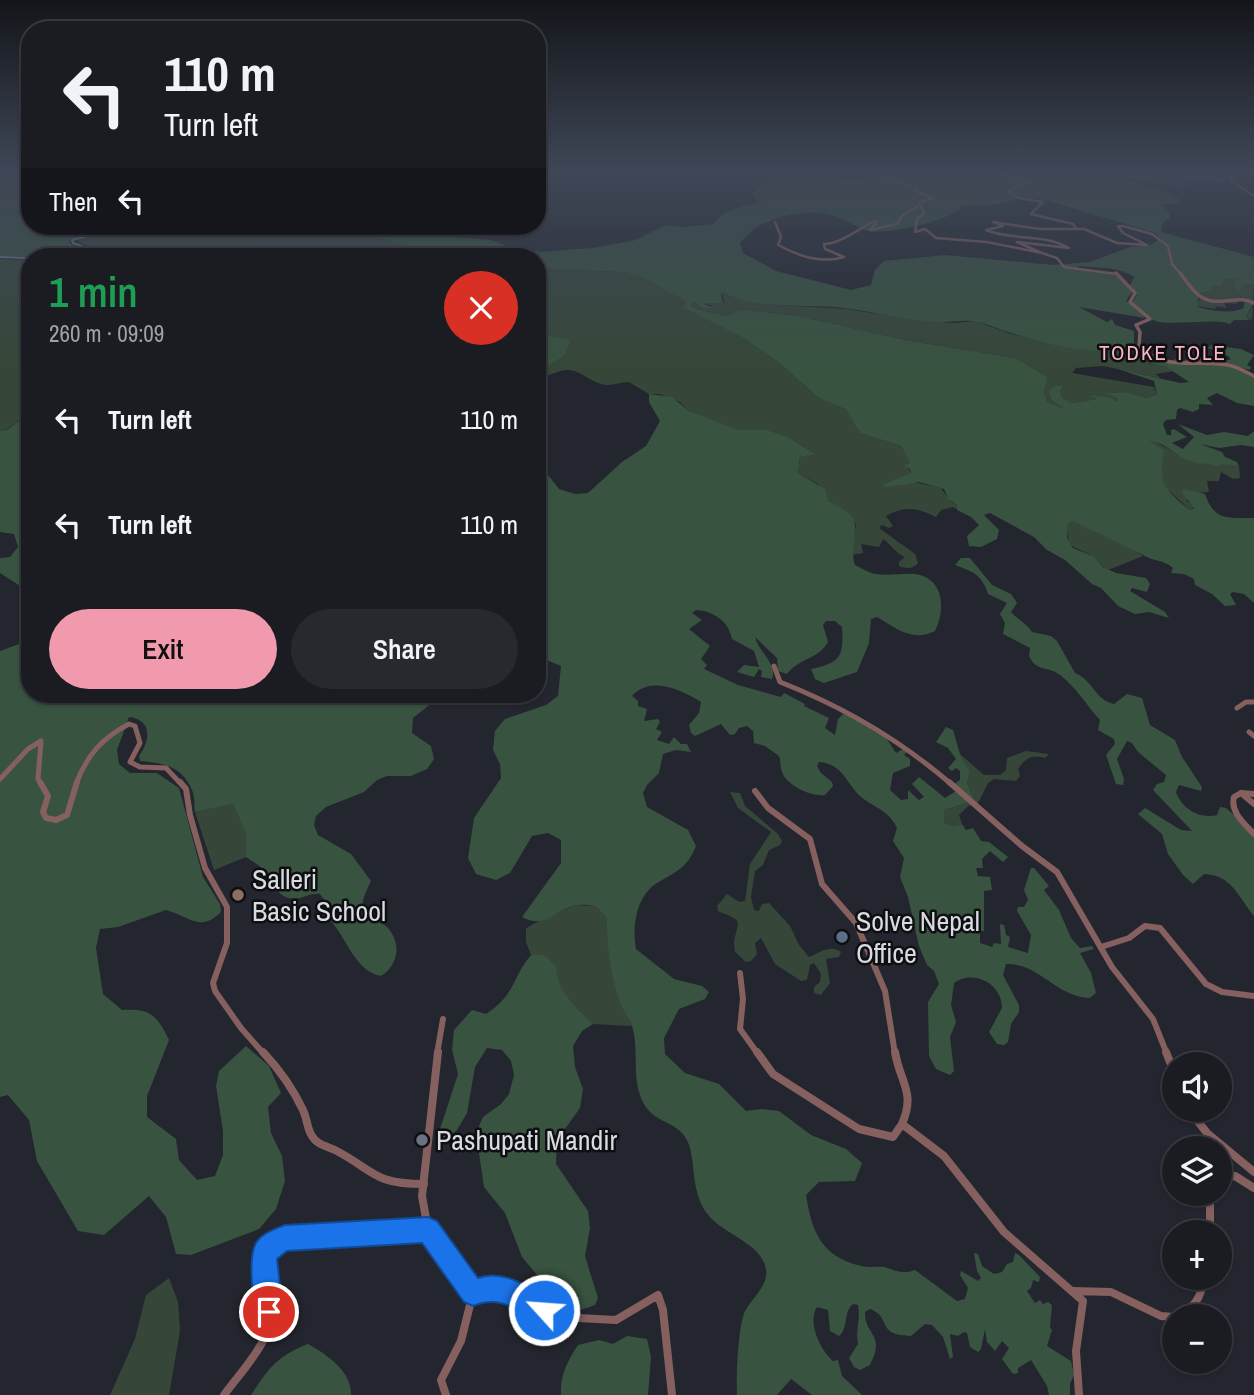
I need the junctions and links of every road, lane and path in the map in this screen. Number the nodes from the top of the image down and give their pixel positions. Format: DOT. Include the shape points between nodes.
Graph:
graph roads {
  1 [pos="780,235"];
  2 [pos="846,235"];
  3 [pos="935,235"];
  4 [pos="1001,235"];
  5 [pos="1102,235"];
  6 [pos="1127,235"];
  7 [pos="1151,235"];
  8 [pos="1042,254"];
  9 [pos="1254,303"];
  10 [pos="1254,376"];
  11 [pos="774,666"];
  12 [pos="1254,702"];
  13 [pos="1237,708"];
  14 [pos="0,779"];
  15 [pos="755,792"];
  16 [pos="1241,793"];
  17 [pos="1254,794"];
  18 [pos="1254,804"];
  19 [pos="1254,834"];
  20 [pos="1101,947"];
  21 [pos="740,973"];
  22 [pos="1254,996"];
  23 [pos="443,1019"];
  24 [pos="1166,1052"];
  25 [pos="1198,1122"];
  26 [pos="902,1124"];
  27 [pos="1254,1172"];
  28 [pos="1232,1176"];
  29 [pos="424,1184"];
  30 [pos="1254,1188"];
  31 [pos="428,1230"];
  32 [pos="1073,1291"];
  33 [pos="473,1293"];
  34 [pos="1162,1316"];
  35 [pos="224,1395"];
  36 [pos="446,1395"];
  37 [pos="672,1395"];
  38 [pos="1079,1395"];
  1 -- 2 [label="street" via="778,245 792,254 830,262 844,257 825,249 824,244 835,244"];
  3 -- 8 [label="street"];
  4 -- 8 [label="street" via="1058,241 1069,247 1017,242"];
  5 -- 6 [label="street" via="1116,243 1147,245"];
  7 -- 9 [label="street" via="1168,246 1172,264 1202,298"];
  8 -- 10 [label="street" via="1057,258 1064,267 1120,275 1134,293 1130,302 1150,319 1136,325 1139,347 1148,356 1165,362 1228,365"];
  11 -- 20 [label="street" via="780,682 831,702 919,756 1057,872"];
  12 -- 13 [label="street"];
  14 -- 29 [label="street" via="41,741 38,779 48,796 43,812 46,818 61,820 67,815 86,755 115,730 135,726 140,743 130,762 166,768 186,789 205,868 227,907 227,943 213,984 221,1000 276,1066 318,1143 376,1177 395,1184"];
  15 -- 26 [label="street" via="768,808 810,838 822,884 856,923 890,1012 897,1067 909,1099"];
  16 -- 17 [label="street"];
  16 -- 18 [label="street"];
  16 -- 19 [label="street" via="1234,797 1233,809"];
  20 -- 22 [label="street" via="1154,926 1170,937 1206,984 1222,992"];
  20 -- 24 [label="street" via="1153,1019"];
  21 -- 26 [label="street" via="740,1029 773,1074 859,1129 893,1137"];
  23 -- 29 [label="street"];
  25 -- 27 [label="street"];
  26 -- 32 [label="street" via="944,1156 1004,1232"];
  28 -- 30 [label="street"];
  29 -- 31 [label="street"];
  31 -- 33 [label="street"];
  31 -- 35 [label="street" via="285,1238 273,1244 264,1259 269,1312 266,1336"];
  32 -- 34 [label="street" via="1123,1296"];
  32 -- 38 [label="street" via="1083,1301 1076,1351"];
  33 -- 36 [label="street" via="461,1341 441,1380"];
  33 -- 37 [label="street" via="500,1288 559,1317 616,1320 658,1295"];
}
